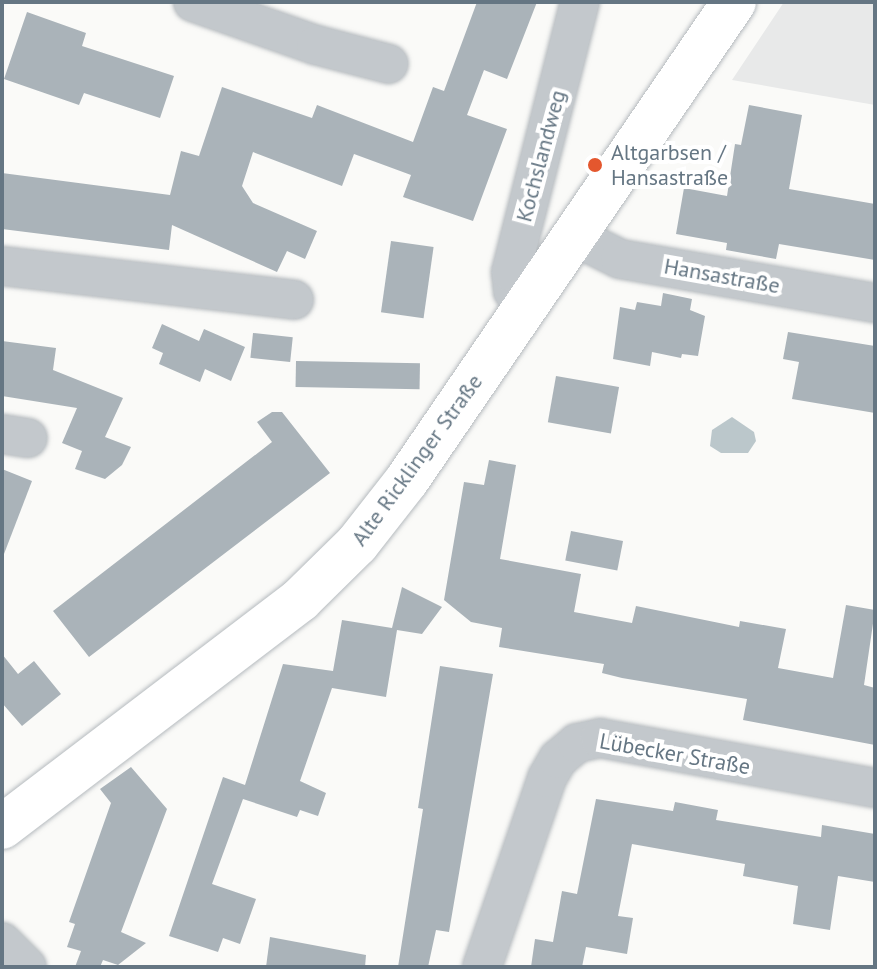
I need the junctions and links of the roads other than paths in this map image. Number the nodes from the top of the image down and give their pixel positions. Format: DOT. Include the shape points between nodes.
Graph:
graph roads {
  1 [pos="193,2"];
  2 [pos="580,2"];
  3 [pos="734,2"];
  4 [pos="389,64"];
  5 [pos="574,236"];
  6 [pos="2,266"];
  7 [pos="294,300"];
  8 [pos="875,303"];
  9 [pos="528,304"];
  10 [pos="875,788"];
  11 [pos="2,827"];
  12 [pos="2,942"];
  13 [pos="27,967"];
  14 [pos="482,967"];
  1 -- 4 [label="street"];
  2 -- 9 [label="street, Kochslandweg" via="511,272 513,291"];
  3 -- 5 [label="main road, Alte Ricklinger Straße"];
  5 -- 8 [label="street, Hansastraße" via="620,259"];
  5 -- 9 [label="main road, Alte Ricklinger Straße"];
  6 -- 7 [label="street"];
  9 -- 11 [label="main road, Alte Ricklinger Straße" via="357,544 300,600"];
  10 -- 14 [label="street, Lübecker Straße" via="600,738 577,743 558,759 547,778"];
  12 -- 13 [label="street"];
}
